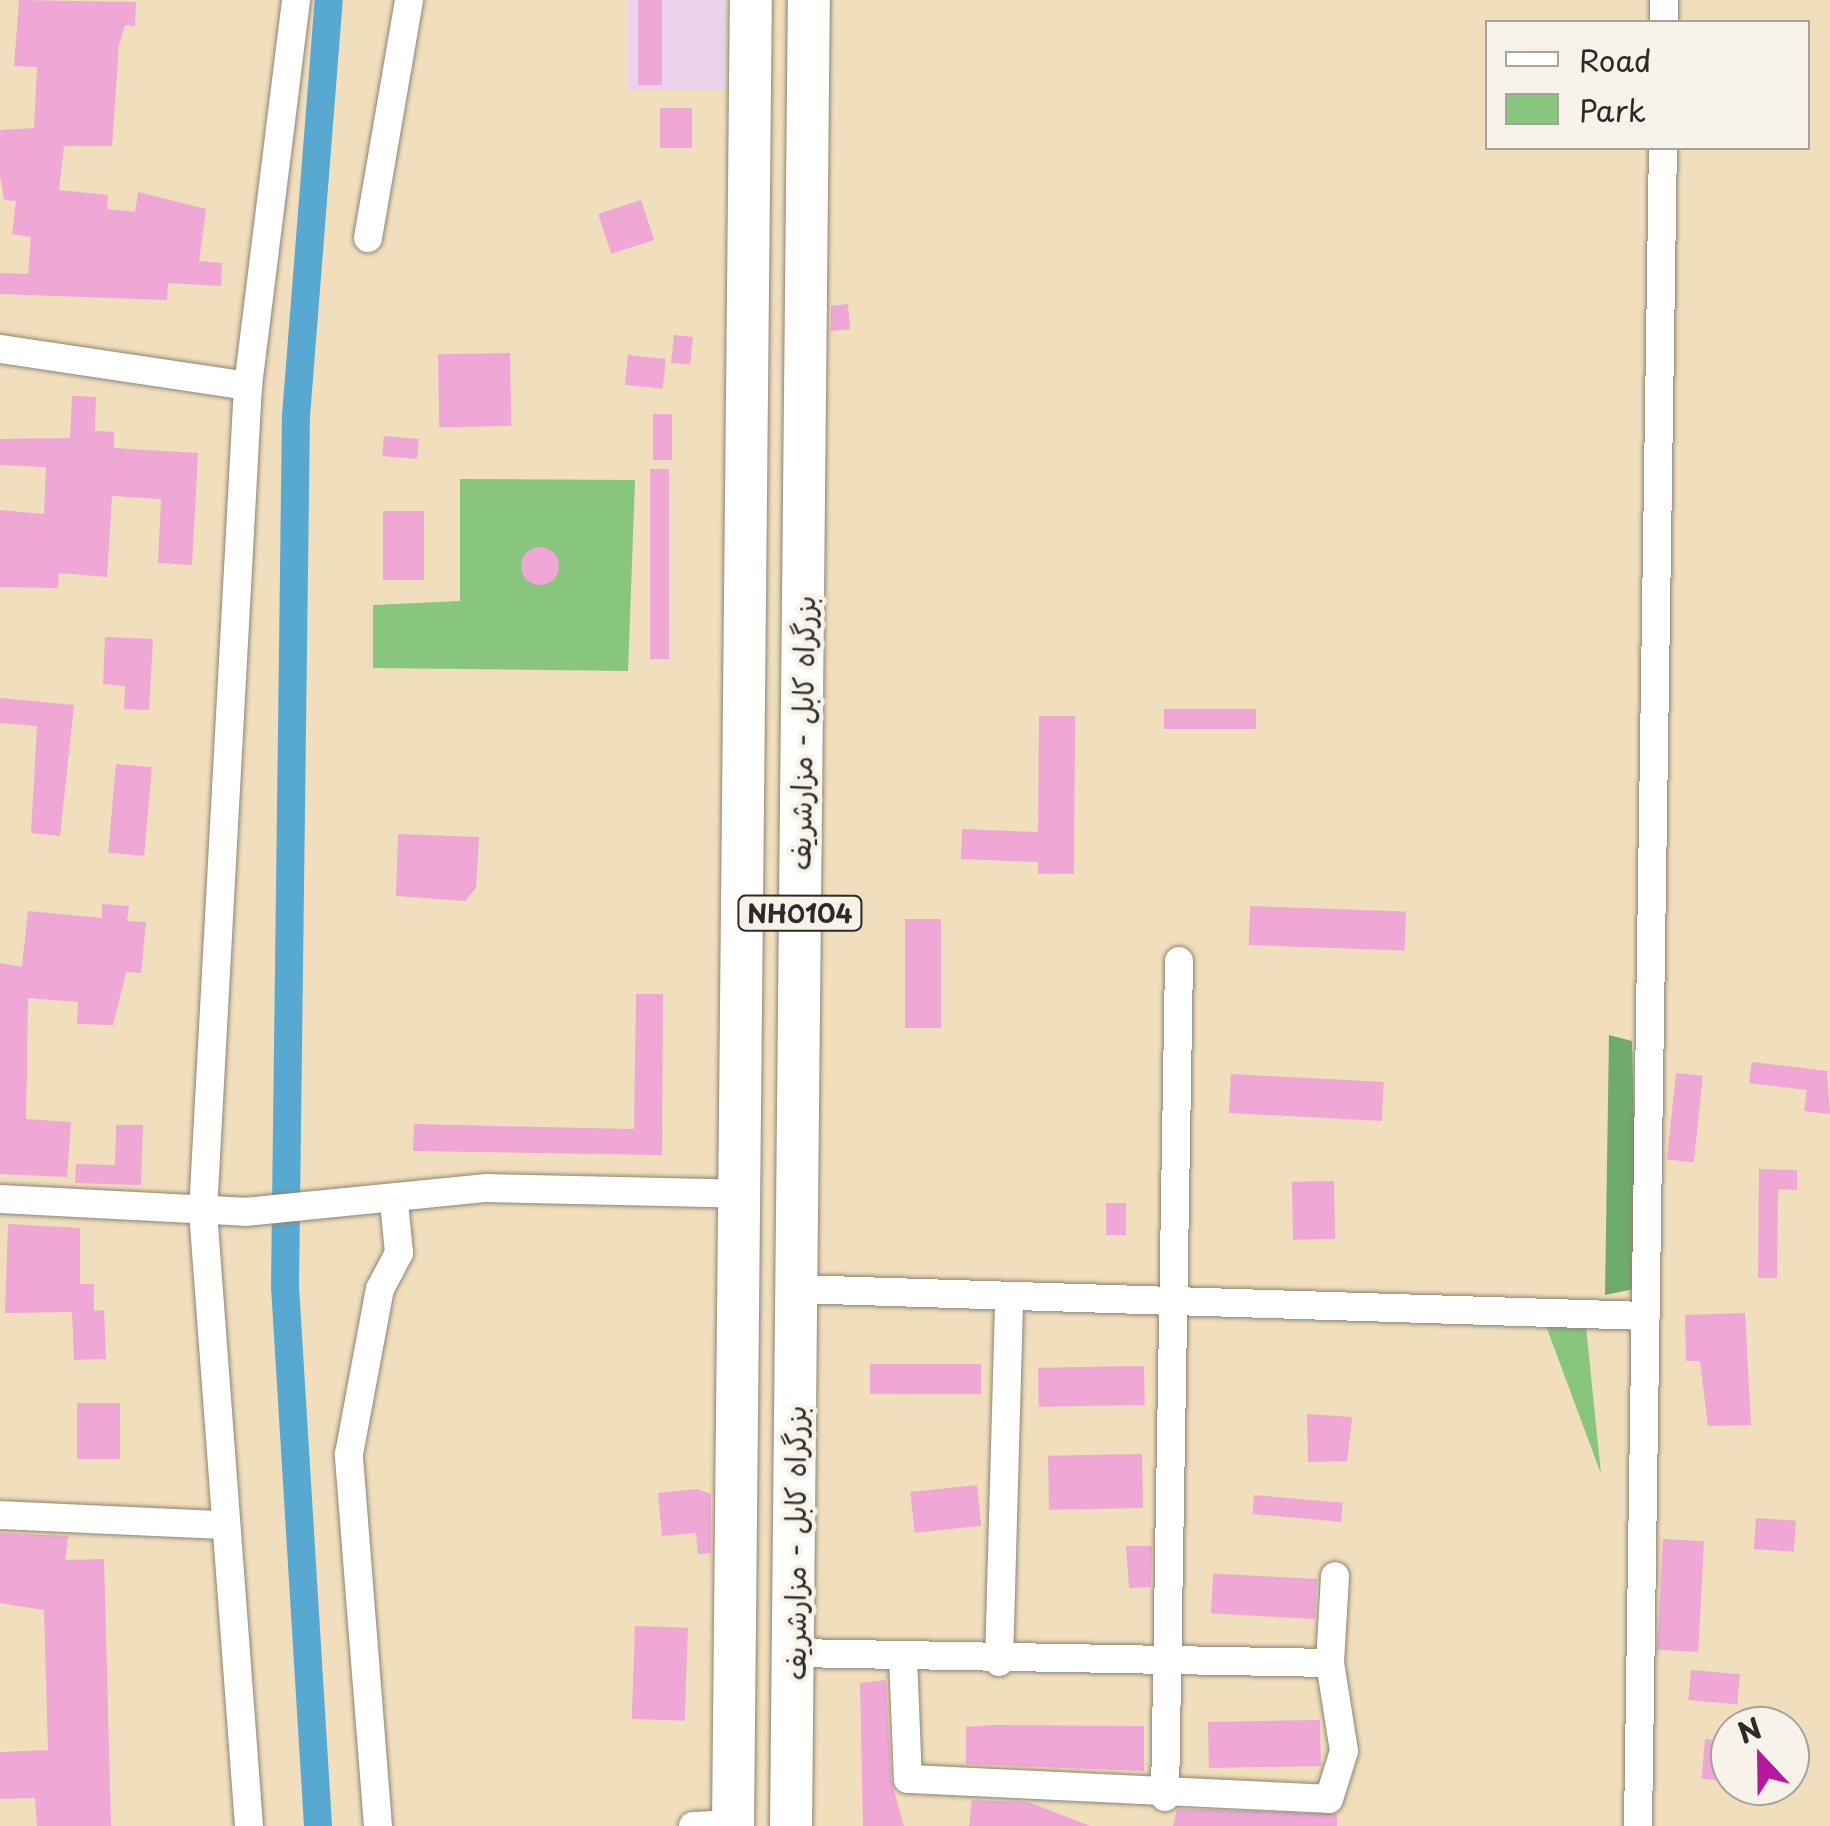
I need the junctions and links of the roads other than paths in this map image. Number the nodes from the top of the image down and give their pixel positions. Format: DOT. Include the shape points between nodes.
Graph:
graph roads {
  1 [pos="296,0"];
  2 [pos="409,0"];
  3 [pos="751,0"];
  4 [pos="809,0"];
  5 [pos="1663,150"];
  6 [pos="368,238"];
  7 [pos="0,349"];
  8 [pos="248,386"];
  9 [pos="1179,961"];
  10 [pos="743,1194"];
  11 [pos="0,1199"];
  12 [pos="394,1202"];
  13 [pos="203,1211"];
  14 [pos="796,1289"];
  15 [pos="1009,1296"];
  16 [pos="1168,1299"];
  17 [pos="1644,1316"];
  18 [pos="0,1515"];
  19 [pos="220,1525"];
  20 [pos="1334,1576"];
  21 [pos="796,1653"];
  22 [pos="903,1657"];
  23 [pos="1170,1661"];
  24 [pos="999,1662"];
  25 [pos="1330,1663"];
  26 [pos="1165,1796"];
  27 [pos="720,1825"];
  28 [pos="249,1826"];
  29 [pos="378,1826"];
  30 [pos="791,1826"];
  31 [pos="1638,1826"];
  1 -- 8 [label="street"];
  2 -- 6 [label="street"];
  3 -- 10 [label="highway, بزرگراه کابل - مزارشریف / NH0104"];
  4 -- 14 [label="highway, بزرگراه کابل - مزارشریف / NH0104"];
  5 -- 17 [label="street"];
  7 -- 8 [label="street"];
  8 -- 13 [label="street"];
  9 -- 16 [label="street"];
  10 -- 12 [label="street" via="487,1188"];
  10 -- 27 [label="highway, بزرگراه کابل - مزارشریف / NH0104"];
  11 -- 13 [label="street"];
  12 -- 13 [label="street"];
  12 -- 29 [label="street" via="400,1253 380,1288 349,1454"];
  13 -- 19 [label="street"];
  14 -- 15 [label="street"];
  14 -- 21 [label="highway, بزرگراه کابل - مزارشریف / NH0104"];
  15 -- 16 [label="street"];
  15 -- 24 [label="street"];
  16 -- 17 [label="street"];
  16 -- 23 [label="street"];
  17 -- 31 [label="street"];
  18 -- 19 [label="street"];
  19 -- 28 [label="street"];
  20 -- 25 [label="street"];
  21 -- 22 [label="street"];
  21 -- 30 [label="highway, بزرگراه کابل - مزارشریف / NH0104"];
  22 -- 24 [label="street"];
  22 -- 26 [label="street" via="908,1779"];
  23 -- 24 [label="street"];
  23 -- 25 [label="street"];
  23 -- 26 [label="street"];
  25 -- 26 [label="street" via="1344,1751 1329,1799"];
}
